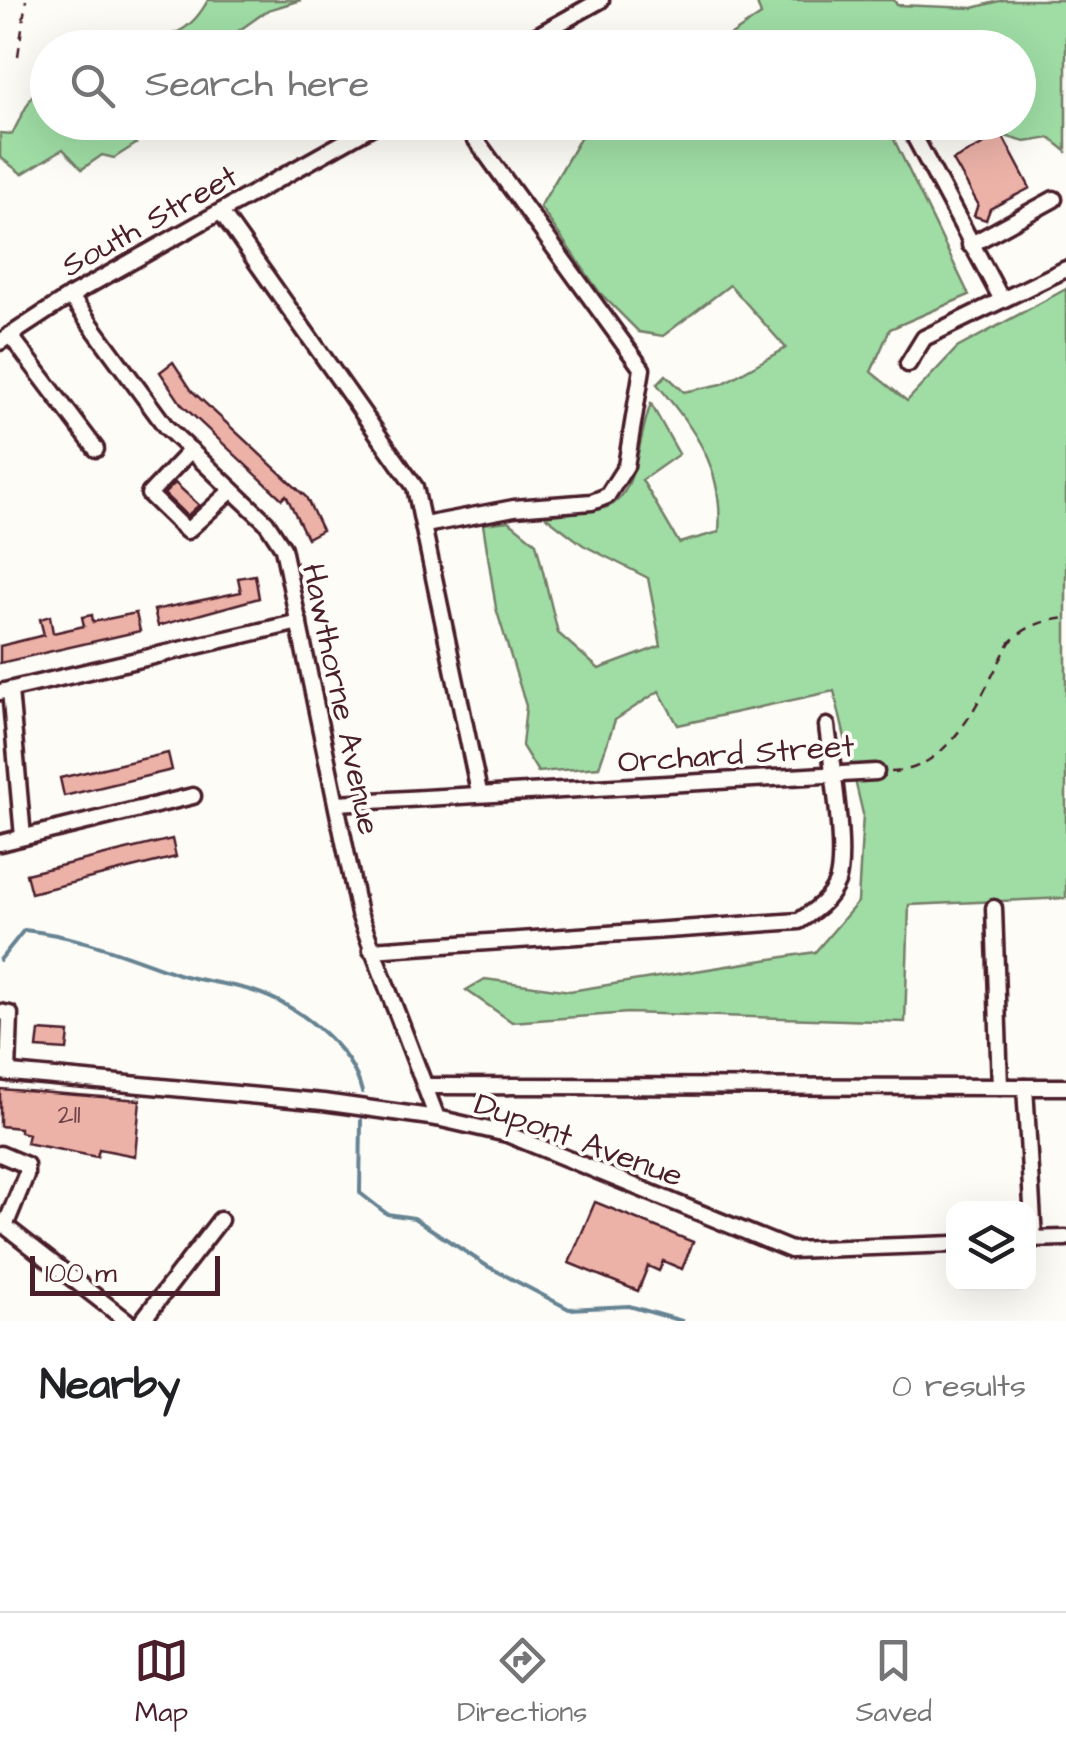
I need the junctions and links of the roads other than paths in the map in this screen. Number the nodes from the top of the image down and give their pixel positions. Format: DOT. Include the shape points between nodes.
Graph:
graph roads {
  1 [pos="601,0"];
  2 [pos="547,30"];
  3 [pos="348,140"];
  4 [pos="476,140"];
  5 [pos="916,140"];
  6 [pos="1054,199"];
  7 [pos="220,212"];
  8 [pos="970,244"];
  9 [pos="1066,269"];
  10 [pos="70,296"];
  11 [pos="1002,300"];
  12 [pos="5,338"];
  13 [pos="908,364"];
  14 [pos="96,449"];
  15 [pos="191,450"];
  16 [pos="232,490"];
  17 [pos="424,525"];
  18 [pos="299,622"];
  19 [pos="5,691"];
  20 [pos="827,726"];
  21 [pos="876,772"];
  22 [pos="831,776"];
  23 [pos="478,792"];
  24 [pos="192,796"];
  25 [pos="336,803"];
  26 [pos="23,837"];
  27 [pos="0,843"];
  28 [pos="994,908"];
  29 [pos="370,950"];
  30 [pos="0,1012"];
  31 [pos="4,1072"];
  32 [pos="425,1086"];
  33 [pos="1000,1087"];
  34 [pos="1025,1087"];
  35 [pos="1066,1087"];
  36 [pos="437,1118"];
  37 [pos="0,1154"];
  38 [pos="1030,1201"];
  39 [pos="220,1220"];
  40 [pos="2,1224"];
  41 [pos="1066,1238"];
  42 [pos="1036,1239"];
  43 [pos="946,1244"];
  44 [pos="128,1321"];
  45 [pos="142,1321"];
  1 -- 2 [label="street"];
  3 -- 7 [label="street, South Street"];
  4 -- 17 [label="street" via="644,378 630,418 626,466 607,496"];
  5 -- 8 [label="street"];
  6 -- 8 [label="street"];
  7 -- 10 [label="street, South Street"];
  7 -- 17 [label="street" via="411,478"];
  8 -- 11 [label="street"];
  9 -- 11 [label="street"];
  10 -- 12 [label="street, South Street"];
  10 -- 15 [label="street, Hawthorne Avenue" via="166,427"];
  11 -- 13 [label="street" via="924,338"];
  12 -- 14 [label="street"];
  15 -- 16 [label="street, Hawthorne Avenue"];
  15 -- 16 [label="street" via="149,494 187,532"];
  16 -- 18 [label="street, Hawthorne Avenue" via="278,536"];
  17 -- 23 [label="street"];
  18 -- 19 [label="street"];
  18 -- 25 [label="street, Hawthorne Avenue"];
  19 -- 26 [label="street"];
  20 -- 22 [label="street"];
  21 -- 22 [label="street, Orchard Street"];
  22 -- 23 [label="street, Orchard Street"];
  22 -- 29 [label="street" via="837,882 822,906 799,922"];
  23 -- 25 [label="street, Orchard Street"];
  24 -- 26 [label="street"];
  25 -- 29 [label="street, Hawthorne Avenue"];
  26 -- 27 [label="street"];
  28 -- 33 [label="street"];
  29 -- 32 [label="street, Hawthorne Avenue"];
  30 -- 31 [label="street" via="10,1014"];
  31 -- 36 [label="street, Dupont Avenue"];
  32 -- 33 [label="street"];
  32 -- 36 [label="street, Hawthorne Avenue"];
  33 -- 34 [label="street"];
  34 -- 35 [label="street"];
  34 -- 38 [label="street"];
  36 -- 43 [label="street, Dupont Avenue" via="507,1134 792,1250"];
  37 -- 40 [label="street" via="26,1165"];
  39 -- 45 [label="street"];
  40 -- 44 [label="street"];
  41 -- 42 [label="street"];
}
